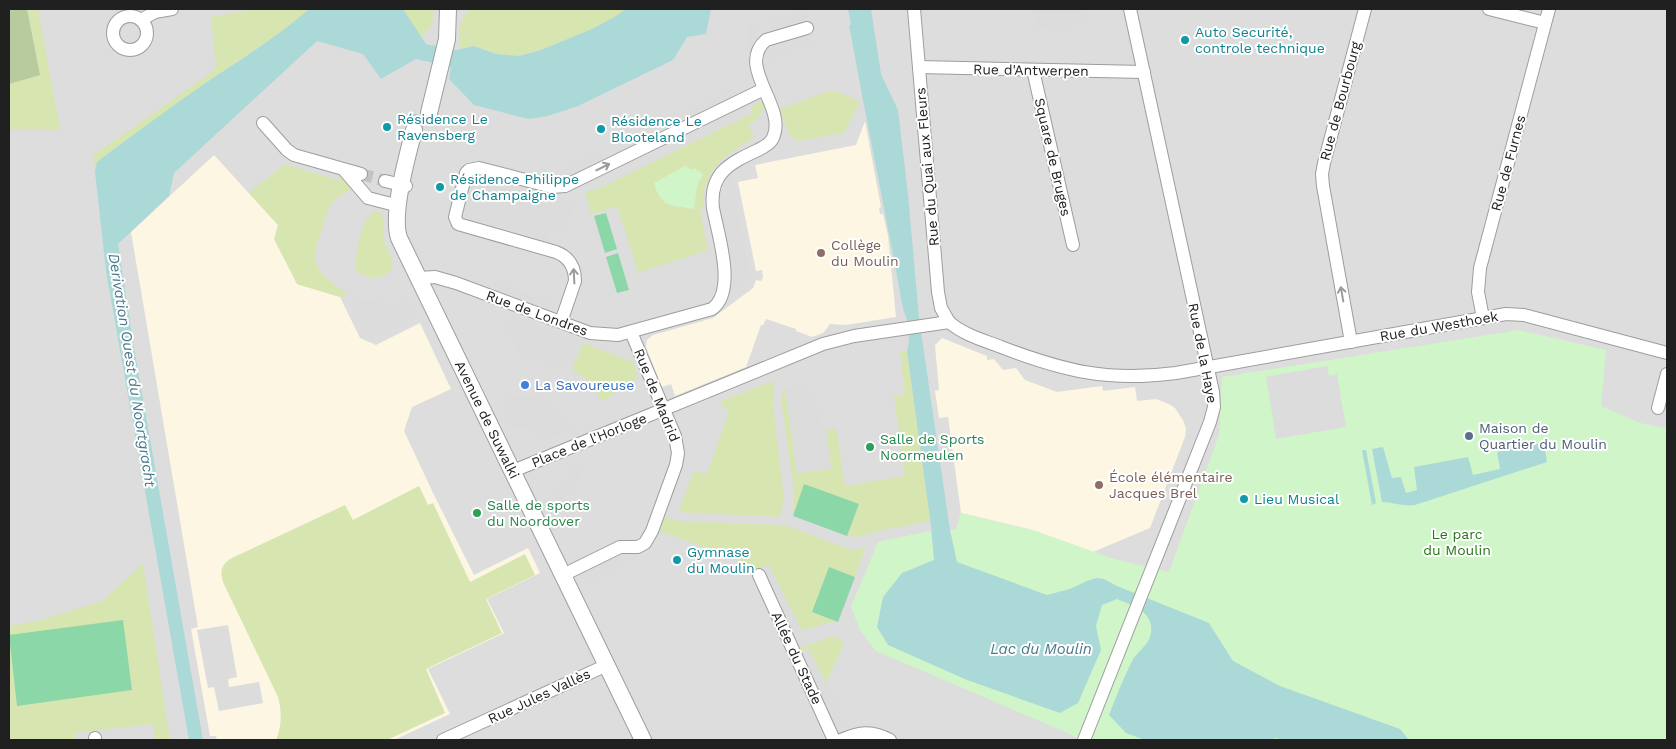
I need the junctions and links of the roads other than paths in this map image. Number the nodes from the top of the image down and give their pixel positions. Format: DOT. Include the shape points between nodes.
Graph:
graph roads {
  1 [pos="172,9"];
  2 [pos="447,9"];
  3 [pos="914,9"];
  4 [pos="1130,9"];
  5 [pos="1365,9"];
  6 [pos="1489,9"];
  7 [pos="1549,9"];
  8 [pos="141,20"];
  9 [pos="1545,23"];
  10 [pos="807,28"];
  11 [pos="919,67"];
  12 [pos="1033,70"];
  13 [pos="1144,72"];
  14 [pos="764,89"];
  15 [pos="424,112"];
  16 [pos="263,123"];
  17 [pos="419,132"];
  18 [pos="344,170"];
  19 [pos="361,174"];
  20 [pos="385,181"];
  21 [pos="404,185"];
  22 [pos="399,206"];
  23 [pos="1073,245"];
  24 [pos="419,278"];
  25 [pos="1483,318"];
  26 [pos="561,322"];
  27 [pos="950,322"];
  28 [pos="631,332"];
  29 [pos="1351,342"];
  30 [pos="1667,353"];
  31 [pos="1208,368"];
  32 [pos="1667,374"];
  33 [pos="1658,408"];
  34 [pos="664,410"];
  35 [pos="513,471"];
  36 [pos="563,574"];
  37 [pos="759,575"];
  38 [pos="607,664"];
  39 [pos="443,740"];
  40 [pos="643,740"];
  41 [pos="834,740"];
  42 [pos="841,740"];
  43 [pos="890,740"];
  44 [pos="1084,740"];
  1 -- 8 [label="street" via="155,12"];
  2 -- 15 [label="street" via="448,27"];
  3 -- 11 [label="street, Rue du Quai aux Fleurs"];
  4 -- 13 [label="street, Rue de la Haye"];
  29 -- 5 [label="street, Rue de Bourbourg, one-way" via="1322,174"];
  6 -- 9 [label="street"];
  7 -- 9 [label="street, Rue de Furnes"];
  9 -- 25 [label="street, Rue de Furnes" via="1480,268 1478,292"];
  10 -- 14 [label="street" via="771,38 762,44 756,63"];
  11 -- 12 [label="street, Rue d'Antwerpen"];
  11 -- 27 [label="street, Rue du Quai aux Fleurs" via="938,292"];
  12 -- 13 [label="street, Rue d'Antwerpen"];
  12 -- 23 [label="street, Square de Bruges"];
  13 -- 31 [label="street, Rue de la Haye"];
  26 -- 14 [label="street, one-way" via="575,281 574,268 553,250 456,222 466,174 473,168 482,168 559,188"];
  14 -- 28 [label="street, Rue de Londres" via="774,117 775,133 766,145 726,167 714,185 713,208 726,280 717,304 712,310"];
  16 -- 18 [label="street" via="294,155"];
  17 -- 21 [label="street, Avenue de Suwalki"];
  18 -- 19 [label="street"];
  18 -- 22 [label="street" via="368,198"];
  20 -- 21 [label="street"];
  21 -- 22 [label="street, Avenue de Suwalki"];
  22 -- 24 [label="street, Avenue de Suwalki" via="398,233"];
  24 -- 26 [label="street, Rue de Londres" via="435,277 456,283"];
  24 -- 35 [label="street, Avenue de Suwalki"];
  25 -- 29 [label="street, Rue du Westhoek"];
  25 -- 30 [label="street, Rue du Westhoek" via="1518,314"];
  26 -- 28 [label="street, Rue de Londres" via="596,334 613,336"];
  27 -- 31 [label="street, Rue du Westhoek" via="965,333 1030,358 1085,373 1148,377"];
  27 -- 34 [label="street, Place de l'Horloge" via="846,337 823,344"];
  28 -- 34 [label="street, Rue de Madrid"];
  29 -- 31 [label="street, Rue du Westhoek"];
  31 -- 44 [label="street, Rue de la Haye" via="1214,411"];
  32 -- 33 [label="street"];
  34 -- 35 [label="street, Place de l'Horloge"];
  34 -- 36 [label="street, Rue de Madrid" via="676,441 678,457 647,541 638,547 620,547"];
  35 -- 36 [label="street, Avenue de Suwalki"];
  36 -- 38 [label="street, Avenue de Suwalki"];
  37 -- 41 [label="street, Allée du Stade"];
  38 -- 39 [label="street, Rue Jules Vallès"];
  38 -- 40 [label="street, Avenue de Suwalki"];
  42 -- 43 [label="street" via="862,732"];
}
